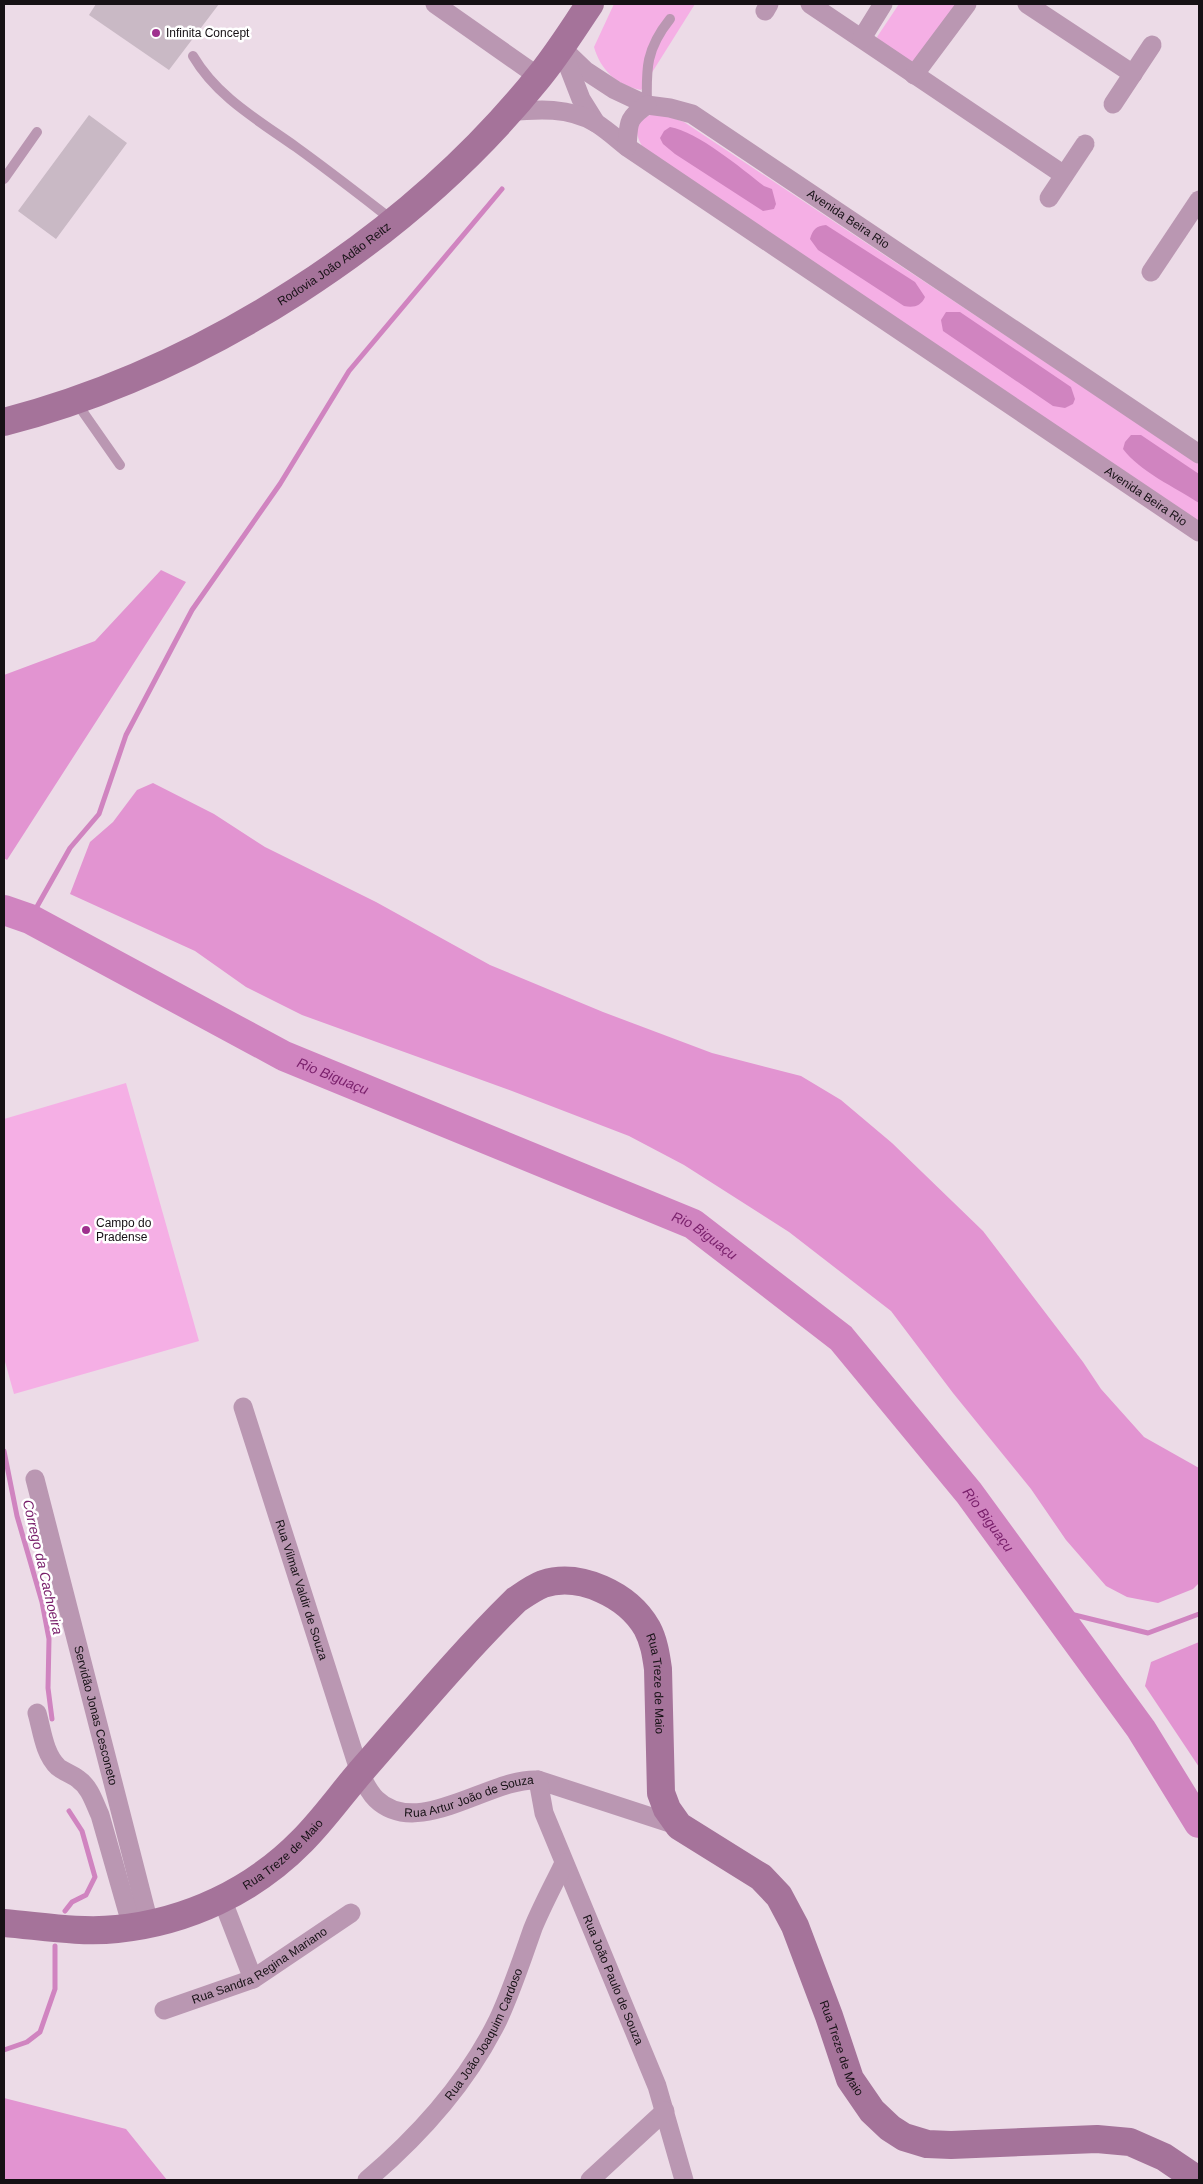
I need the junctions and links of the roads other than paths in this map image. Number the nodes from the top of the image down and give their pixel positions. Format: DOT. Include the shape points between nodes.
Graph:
graph roads {
  1 [pos="435,4"];
  2 [pos="590,4"];
  3 [pos="810,4"];
  4 [pos="883,4"];
  5 [pos="967,4"];
  6 [pos="1027,4"];
  7 [pos="670,19"];
  8 [pos="862,38"];
  9 [pos="1152,45"];
  10 [pos="561,47"];
  11 [pos="193,56"];
  12 [pos="1133,74"];
  13 [pos="914,75"];
  14 [pos="538,77"];
  15 [pos="646,104"];
  16 [pos="1113,104"];
  17 [pos="508,112"];
  18 [pos="596,123"];
  19 [pos="36,132"];
  20 [pos="1084,144"];
  21 [pos="627,147"];
  22 [pos="1064,175"];
  23 [pos="4,179"];
  24 [pos="1049,198"];
  25 [pos="1199,200"];
  26 [pos="394,221"];
  27 [pos="1151,272"];
  28 [pos="75,400"];
  29 [pos="4,422"];
  30 [pos="1199,454"];
  31 [pos="120,465"];
  32 [pos="1199,532"];
  33 [pos="243,1407"];
  34 [pos="35,1479"];
  35 [pos="37,1713"];
  36 [pos="360,1773"];
  37 [pos="538,1780"];
  38 [pos="679,1826"];
  39 [pos="564,1863"];
  40 [pos="222,1900"];
  41 [pos="351,1913"];
  42 [pos="4,1923"];
  43 [pos="141,1925"];
  44 [pos="253,1979"];
  45 [pos="164,2010"];
  46 [pos="665,2110"];
  47 [pos="367,2180"];
  48 [pos="590,2180"];
  49 [pos="684,2180"];
  50 [pos="1198,2180"];
  1 -- 14 [label="street"];
  2 -- 10 [label="street, Rodovia João Adão Reitz"];
  3 -- 8 [label="street"];
  4 -- 8 [label="street"];
  5 -- 13 [label="street"];
  6 -- 12 [label="street"];
  7 -- 15 [label="lane" via="651,50 646,71"];
  8 -- 13 [label="street"];
  9 -- 12 [label="street"];
  10 -- 14 [label="street, Rodovia João Adão Reitz"];
  10 -- 15 [label="street, Avenida Beira Rio" via="593,76"];
  10 -- 18 [label="street, Avenida Beira Rio" via="570,73"];
  11 -- 26 [label="lane" via="203,74 229,100"];
  12 -- 16 [label="street"];
  13 -- 22 [label="street"];
  14 -- 17 [label="street, Rodovia João Adão Reitz"];
  15 -- 21 [label="street" via="629,122"];
  15 -- 30 [label="street, Avenida Beira Rio" via="692,114"];
  17 -- 18 [label="street, Avenida Beira Rio" via="540,109 568,112"];
  17 -- 26 [label="street, Rodovia João Adão Reitz" via="467,156"];
  18 -- 21 [label="street, Avenida Beira Rio"];
  19 -- 23 [label="lane"];
  20 -- 22 [label="street"];
  21 -- 32 [label="street, Avenida Beira Rio"];
  22 -- 24 [label="street"];
  25 -- 27 [label="street"];
  26 -- 28 [label="street, Rodovia João Adão Reitz" via="268,309 144,373"];
  28 -- 29 [label="street, Rodovia João Adão Reitz"];
  28 -- 31 [label="lane"];
  33 -- 36 [label="street, Rua Vilmar Valdir de Souza"];
  34 -- 43 [label="street, Servidão Jonas Cesconeto"];
  35 -- 43 [label="street" via="51,1758 58,1767 86,1785 94,1800"];
  36 -- 37 [label="street, Rua Artur João de Souza" via="376,1799 396,1812 411,1813 444,1807 522,1781"];
  36 -- 38 [label="street, Rua Treze de Maio" via="516,1600 542,1585 566,1580 579,1582 607,1592 631,1608 652,1640 660,1686 661,1793 666,1809"];
  36 -- 40 [label="street, Rua Treze de Maio" via="315,1828 281,1860 251,1884"];
  37 -- 38 [label="street, Rua Artur João de Souza"];
  37 -- 39 [label="street, Rua João Paulo de Souza" via="544,1812"];
  38 -- 50 [label="street, Rua Treze de Maio" via="761,1877 779,1896 795,1926 850,2079 872,2111 904,2137 928,2144 951,2145 1097,2139 1130,2142 1164,2156"];
  39 -- 46 [label="street, Rua João Paulo de Souza"];
  39 -- 47 [label="street, Rua João Joaquim Cardoso" via="534,1926 507,2001 488,2037 432,2118"];
  40 -- 43 [label="street, Rua Treze de Maio"];
  40 -- 44 [label="street"];
  41 -- 44 [label="street, Rua Sandra Regina Mariano"];
  42 -- 43 [label="street, Rua Treze de Maio" via="100,1930"];
  44 -- 45 [label="street, Rua Sandra Regina Mariano"];
  46 -- 48 [label="street"];
  46 -- 49 [label="street, Rua João Paulo de Souza"];
}
